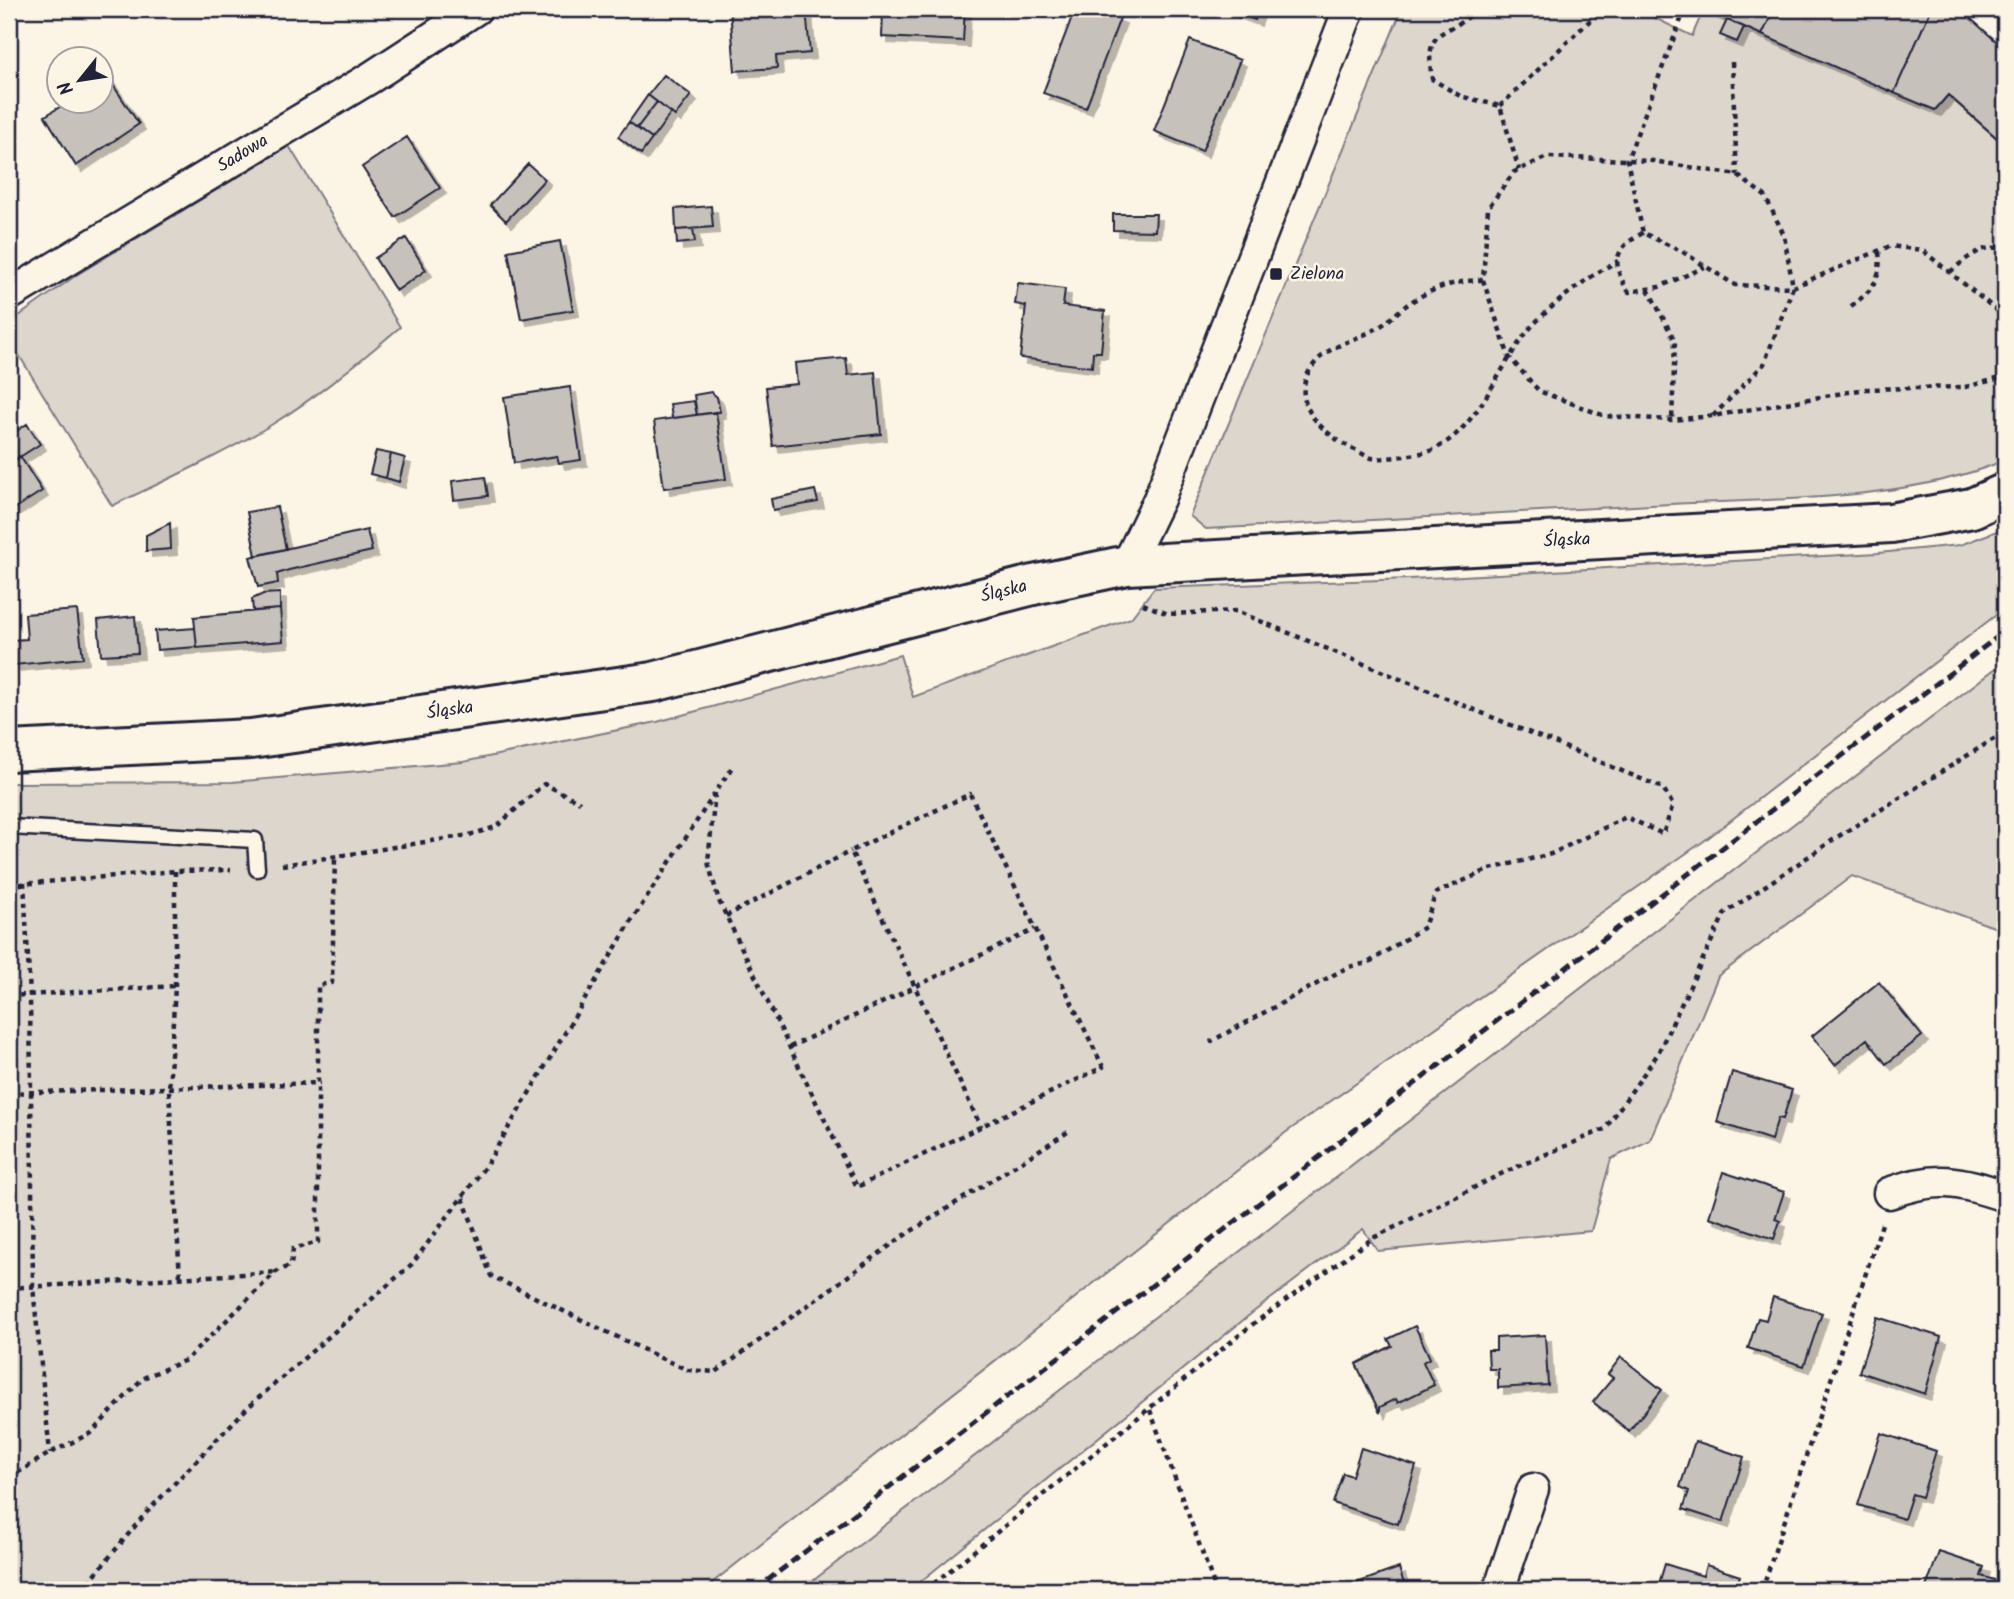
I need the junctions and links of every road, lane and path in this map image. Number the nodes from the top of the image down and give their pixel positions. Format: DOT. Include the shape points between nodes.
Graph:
graph roads {
  1 [pos="476,9"];
  2 [pos="1349,9"];
  3 [pos="1477,9"];
  4 [pos="1602,9"];
  5 [pos="1685,9"];
  6 [pos="1732,62"];
  7 [pos="1500,106"];
  8 [pos="1627,160"];
  9 [pos="1520,170"];
  10 [pos="1737,175"];
  11 [pos="1643,233"];
  12 [pos="2005,249"];
  13 [pos="1879,251"];
  14 [pos="1618,261"];
  15 [pos="1706,267"];
  16 [pos="1950,272"];
  17 [pos="1483,280"];
  18 [pos="1793,287"];
  19 [pos="1648,289"];
  20 [pos="9,295"];
  21 [pos="1851,306"];
  22 [pos="2005,317"];
  23 [pos="1509,358"];
  24 [pos="2005,373"];
  25 [pos="1713,415"];
  26 [pos="1672,420"];
  27 [pos="2005,493"];
  28 [pos="1128,565"];
  29 [pos="1142,604"];
  30 [pos="2005,732"];
  31 [pos="9,751"];
  32 [pos="734,764"];
  33 [pos="715,793"];
  34 [pos="580,802"];
  35 [pos="9,827"];
  36 [pos="851,851"];
  37 [pos="335,857"];
  38 [pos="257,869"];
  39 [pos="175,871"];
  40 [pos="24,882"];
  41 [pos="9,885"];
  42 [pos="726,916"];
  43 [pos="1035,928"];
  44 [pos="915,985"];
  45 [pos="175,986"];
  46 [pos="9,996"];
  47 [pos="30,996"];
  48 [pos="1210,1042"];
  49 [pos="790,1047"];
  50 [pos="320,1083"];
  51 [pos="169,1090"];
  52 [pos="30,1092"];
  53 [pos="9,1093"];
  54 [pos="981,1127"];
  55 [pos="1071,1130"];
  56 [pos="1889,1193"];
  57 [pos="2005,1196"];
  58 [pos="462,1197"];
  59 [pos="276,1272"];
  60 [pos="180,1278"];
  61 [pos="33,1287"];
  62 [pos="9,1288"];
  63 [pos="1150,1410"];
  64 [pos="50,1453"];
  65 [pos="9,1478"];
  66 [pos="1533,1489"];
  67 [pos="82,1590"];
  68 [pos="926,1590"];
  69 [pos="1216,1590"];
  70 [pos="1499,1590"];
  71 [pos="1762,1590"];
  1 -- 20 [label="street, Sadowa"];
  2 -- 28 [label="street" via="1159,499"];
  3 -- 7 [label="path" via="1442,31 1428,54 1432,79 1460,96"];
  4 -- 7 [label="path"];
  5 -- 8 [label="path"];
  6 -- 10 [label="path"];
  7 -- 9 [label="path"];
  8 -- 9 [label="path" via="1547,157"];
  8 -- 10 [label="path"];
  8 -- 11 [label="path"];
  9 -- 17 [label="path" via="1488,208"];
  10 -- 18 [label="path" via="1765,196 1784,234"];
  11 -- 14 [label="path" via="1626,242"];
  11 -- 15 [label="path"];
  12 -- 16 [label="path" via="1994,246 1974,253"];
  13 -- 16 [label="path" via="1890,246 1922,250"];
  13 -- 18 [label="path"];
  13 -- 21 [label="path" via="1881,270 1873,290"];
  14 -- 19 [label="path" via="1618,275 1629,292"];
  14 -- 23 [label="path" via="1533,325"];
  15 -- 18 [label="path" via="1735,285"];
  15 -- 19 [label="path"];
  16 -- 22 [label="path"];
  17 -- 23 [label="path"];
  17 -- 23 [label="path" via="1465,280 1435,290 1406,305 1381,326 1324,353 1310,370 1302,394 1310,417 1341,443 1373,458 1429,452 1453,437 1498,381"];
  18 -- 25 [label="path" via="1765,364"];
  19 -- 26 [label="path" via="1675,341"];
  23 -- 26 [label="path" via="1539,391 1605,416"];
  24 -- 25 [label="path" via="1965,387 1865,389"];
  25 -- 26 [label="path"];
  27 -- 28 [label="street, Śląska" via="1972,508 1891,523"];
  28 -- 31 [label="street, Śląska" via="653,682 251,739"];
  29 -- 48 [label="path" via="1168,614 1236,611 1663,788 1674,805 1663,834 1626,817 1551,854 1490,869 1436,893 1424,927 1368,963 1349,967"];
  30 -- 63 [label="path" via="1839,835 1725,913 1657,1055 1605,1129 1505,1172 1373,1238 1253,1324"];
  32 -- 33 [label="path"];
  33 -- 42 [label="path" via="708,862"];
  33 -- 58 [label="path" via="632,920 487,1164"];
  34 -- 37 [label="path" via="544,784 496,827"];
  35 -- 38 [label="lane" via="255,840"];
  36 -- 42 [label="path"];
  36 -- 43 [label="path" via="970,794"];
  36 -- 44 [label="path"];
  37 -- 38 [label="path"];
  37 -- 50 [label="path" via="332,983 318,985"];
  38 -- 39 [label="path"];
  39 -- 40 [label="path"];
  39 -- 45 [label="path"];
  40 -- 41 [label="path"];
  40 -- 47 [label="path"];
  42 -- 49 [label="path"];
  43 -- 44 [label="path"];
  43 -- 54 [label="path" via="1102,1067"];
  44 -- 49 [label="path"];
  44 -- 54 [label="path"];
  45 -- 47 [label="path"];
  45 -- 51 [label="path"];
  46 -- 47 [label="path"];
  47 -- 52 [label="path"];
  49 -- 54 [label="path" via="857,1186"];
  50 -- 51 [label="path"];
  50 -- 59 [label="path" via="318,1242 293,1249 291,1265"];
  51 -- 52 [label="path"];
  51 -- 60 [label="path"];
  52 -- 53 [label="path"];
  52 -- 61 [label="path"];
  55 -- 58 [label="path" via="902,1237 716,1372 688,1370 491,1276"];
  56 -- 57 [label="street" via="1915,1183 1956,1181"];
  56 -- 71 [label="path"];
  58 -- 67 [label="path" via="412,1264 247,1408 146,1513"];
  59 -- 60 [label="path"];
  59 -- 64 [label="path" via="186,1360 143,1378 91,1433"];
  60 -- 61 [label="path"];
  61 -- 62 [label="path"];
  61 -- 64 [label="path"];
  63 -- 68 [label="path"];
  63 -- 69 [label="path"];
  64 -- 65 [label="path"];
  66 -- 70 [label="street"];
}
